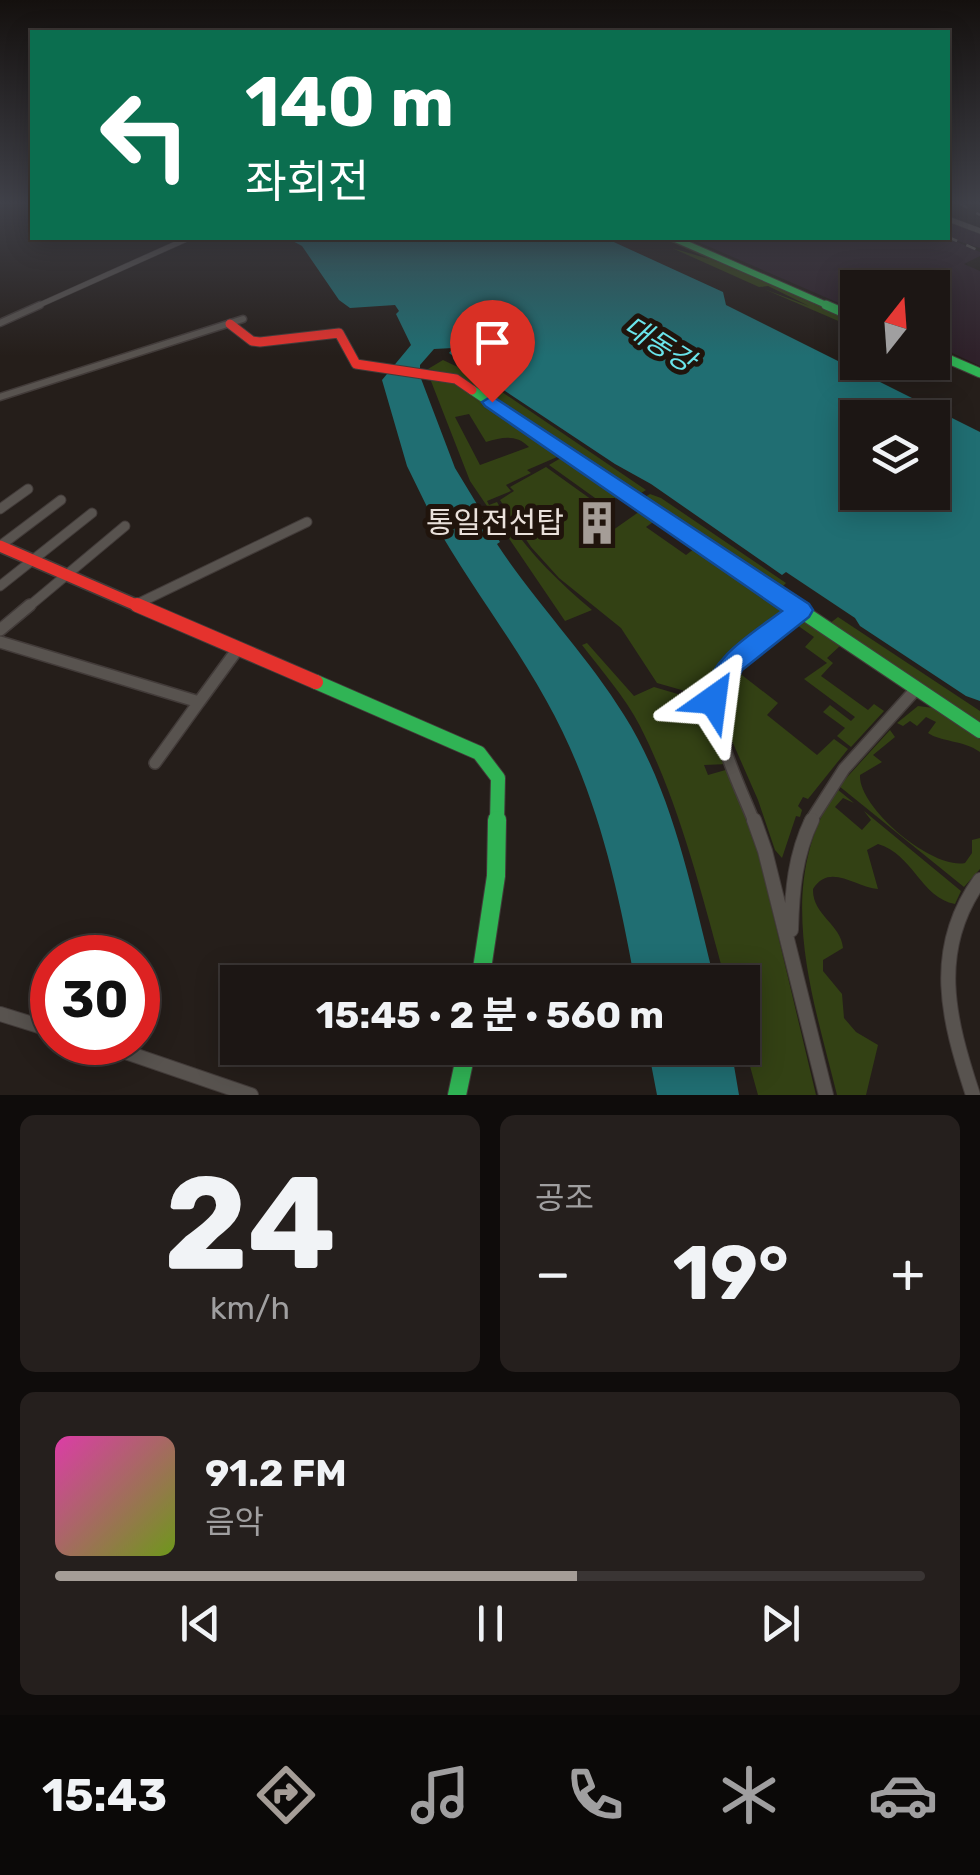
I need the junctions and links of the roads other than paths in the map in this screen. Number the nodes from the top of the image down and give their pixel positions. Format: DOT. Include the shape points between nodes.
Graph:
graph roads {
  1 [pos="153,254"];
  2 [pos="710,254"];
  3 [pos="840,311"];
  4 [pos="243,318"];
  5 [pos="0,323"];
  6 [pos="230,324"];
  7 [pos="950,360"];
  8 [pos="980,373"];
  9 [pos="0,396"];
  10 [pos="28,489"];
  11 [pos="60,500"];
  12 [pos="0,509"];
  13 [pos="92,513"];
  14 [pos="306,522"];
  15 [pos="125,526"];
  16 [pos="0,546"];
  17 [pos="33,560"];
  18 [pos="68,574"];
  19 [pos="0,586"];
  20 [pos="139,603"];
  21 [pos="800,610"];
  22 [pos="0,630"];
  23 [pos="0,642"];
  24 [pos="237,650"];
  25 [pos="917,688"];
  26 [pos="199,702"];
  27 [pos="980,731"];
  28 [pos="156,763"];
  29 [pos="980,880"];
  30 [pos="792,948"];
  31 [pos="482,965"];
  32 [pos="0,1014"];
  33 [pos="30,1023"];
  34 [pos="160,1064"];
  35 [pos="463,1065"];
  36 [pos="251,1095"];
  37 [pos="457,1095"];
  38 [pos="826,1095"];
  39 [pos="973,1095"];
  1 -- 5 [label="street"];
  2 -- 3 [label="street"];
  4 -- 6 [label="street"];
  6 -- 9 [label="street"];
  6 -- 21 [label="street" via="260,342 339,333 356,364 462,382"];
  7 -- 8 [label="street"];
  10 -- 12 [label="street"];
  11 -- 16 [label="street"];
  13 -- 17 [label="street"];
  14 -- 20 [label="street"];
  15 -- 18 [label="street"];
  16 -- 17 [label="street"];
  17 -- 18 [label="street"];
  17 -- 19 [label="street"];
  18 -- 20 [label="street"];
  18 -- 22 [label="street"];
  20 -- 24 [label="street"];
  21 -- 25 [label="street"];
  21 -- 30 [label="street" via="733,663 713,700"];
  23 -- 26 [label="street"];
  24 -- 26 [label="street"];
  24 -- 31 [label="street" via="490,764 498,778 497,858"];
  25 -- 27 [label="street"];
  25 -- 30 [label="street" via="832,784 804,830 791,884"];
  26 -- 28 [label="street"];
  29 -- 39 [label="street" via="954,924 948,959 954,1030"];
  30 -- 38 [label="street"];
  32 -- 33 [label="street"];
  34 -- 36 [label="street"];
  35 -- 37 [label="street"];
}
